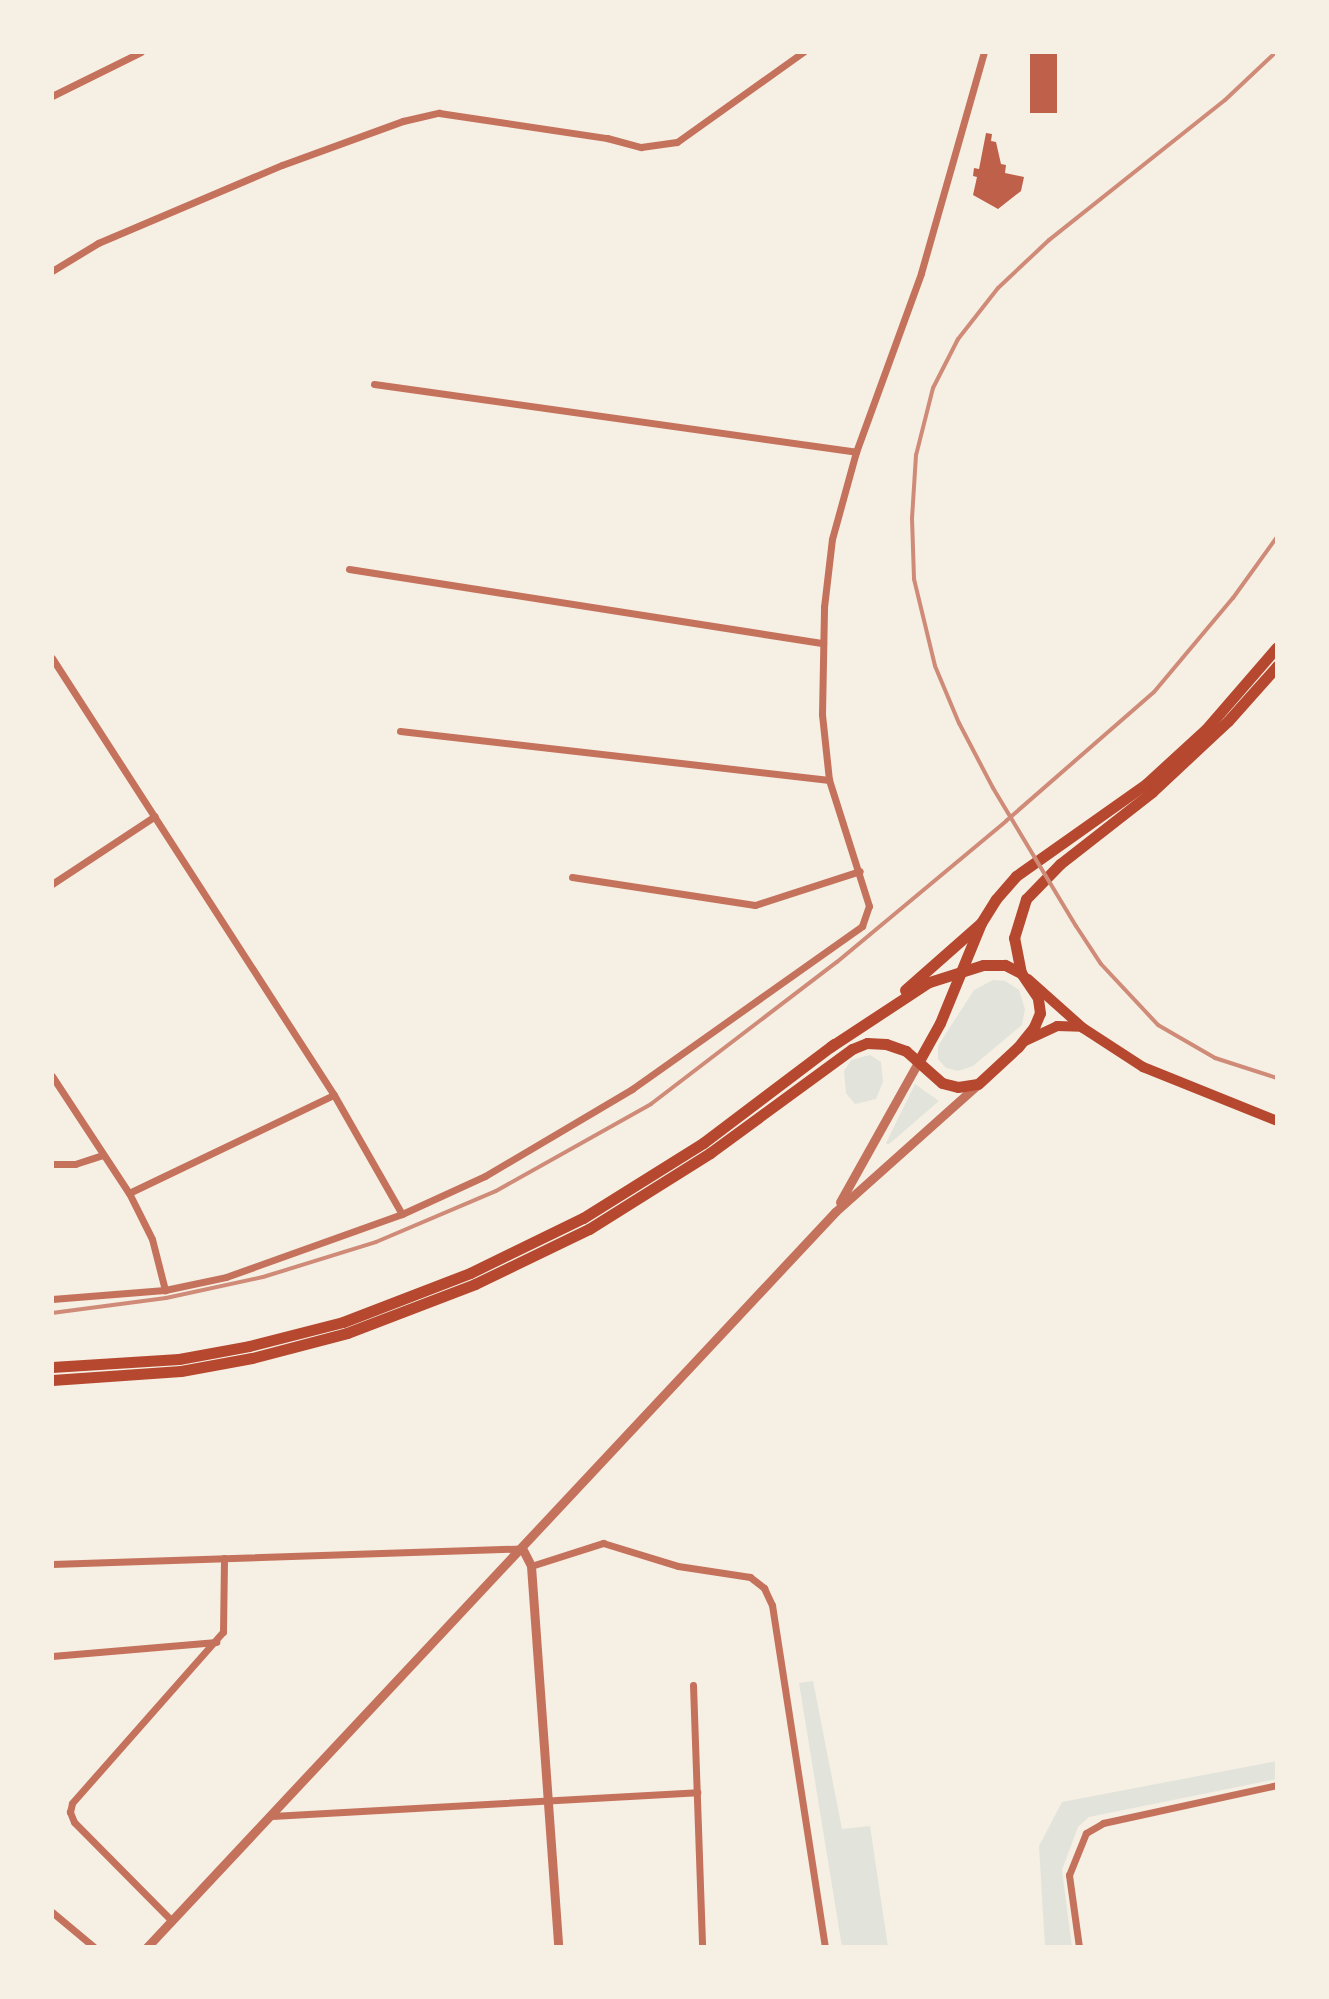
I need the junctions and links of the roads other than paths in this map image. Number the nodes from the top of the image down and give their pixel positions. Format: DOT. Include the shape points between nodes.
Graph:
graph roads {
  1 [pos="141,52"];
  2 [pos="803,52"];
  3 [pos="984,52"];
  4 [pos="52,96"];
  5 [pos="52,271"];
  6 [pos="374,384"];
  7 [pos="856,452"];
  8 [pos="349,569"];
  9 [pos="823,643"];
  10 [pos="1277,647"];
  11 [pos="52,658"];
  12 [pos="1277,666"];
  13 [pos="400,731"];
  14 [pos="829,780"];
  15 [pos="155,816"];
  16 [pos="860,871"];
  17 [pos="572,877"];
  18 [pos="52,884"];
  19 [pos="981,923"];
  20 [pos="961,974"];
  21 [pos="1024,976"];
  22 [pos="1083,1028"];
  23 [pos="1023,1042"];
  24 [pos="830,1047"];
  25 [pos="920,1059"];
  26 [pos="52,1076"];
  27 [pos="978,1084"];
  28 [pos="334,1095"];
  29 [pos="1277,1121"];
  30 [pos="102,1155"];
  31 [pos="52,1164"];
  32 [pos="129,1193"];
  33 [pos="835,1212"];
  34 [pos="402,1214"];
  35 [pos="165,1290"];
  36 [pos="52,1299"];
  37 [pos="52,1367"];
  38 [pos="52,1380"];
  39 [pos="522,1548"];
  40 [pos="224,1558"];
  41 [pos="52,1564"];
  42 [pos="531,1566"];
  43 [pos="216,1642"];
  44 [pos="52,1656"];
  45 [pos="693,1685"];
  46 [pos="1277,1785"];
  47 [pos="697,1792"];
  48 [pos="550,1802"];
  49 [pos="272,1816"];
  50 [pos="52,1912"];
  51 [pos="172,1921"];
  52 [pos="94,1947"];
  53 [pos="147,1947"];
  54 [pos="558,1947"];
  55 [pos="702,1947"];
  56 [pos="825,1947"];
  57 [pos="1079,1947"];
  1 -- 4 [label="street"];
  2 -- 5 [label="street" via="677,142 641,147 439,113 282,165 98,243"];
  3 -- 7 [label="street" via="921,273"];
  6 -- 7 [label="street"];
  7 -- 9 [label="street" via="832,539"];
  8 -- 9 [label="street"];
  9 -- 14 [label="street" via="822,714"];
  10 -- 19 [label="main road" via="1206,729 1146,784 1016,876"];
  11 -- 15 [label="street"];
  12 -- 21 [label="main road" via="1152,792 1060,864 1026,899 1014,938"];
  13 -- 14 [label="street"];
  14 -- 16 [label="street"];
  15 -- 18 [label="street"];
  15 -- 28 [label="street"];
  16 -- 17 [label="street" via="755,905"];
  16 -- 34 [label="street" via="869,906 862,926 632,1089 485,1176"];
  19 -- 20 [label="main road"];
  19 -- 24 [label="main road" via="924,975"];
  20 -- 21 [label="main road" via="983,965 1005,965"];
  20 -- 24 [label="main road" via="929,982"];
  20 -- 25 [label="main road"];
  21 -- 22 [label="main road"];
  21 -- 23 [label="main road" via="1038,998 1040,1013"];
  22 -- 23 [label="main road" via="1057,1026"];
  22 -- 29 [label="main road" via="1143,1067"];
  23 -- 27 [label="main road"];
  24 -- 37 [label="main road" via="703,1143 643,1181 583,1218 470,1273 343,1322 249,1346 179,1359"];
  25 -- 27 [label="main road" via="942,1083"];
  25 -- 33 [label="street"];
  25 -- 38 [label="main road" via="886,1044 852,1049 710,1153 589,1229 475,1284 347,1333 181,1371"];
  26 -- 30 [label="street"];
  27 -- 33 [label="street"];
  28 -- 32 [label="street"];
  28 -- 34 [label="street"];
  30 -- 31 [label="street" via="75,1164"];
  30 -- 32 [label="street"];
  32 -- 35 [label="street" via="152,1239"];
  33 -- 39 [label="street"];
  34 -- 35 [label="street" via="226,1277"];
  35 -- 36 [label="street"];
  39 -- 40 [label="street"];
  39 -- 42 [label="street"];
  39 -- 49 [label="street"];
  40 -- 41 [label="street"];
  40 -- 43 [label="street" via="225,1626"];
  42 -- 48 [label="street"];
  42 -- 56 [label="street" via="603,1543 678,1566 750,1577 764,1588 772,1605"];
  43 -- 44 [label="street"];
  43 -- 51 [label="street" via="72,1803 70,1812"];
  45 -- 47 [label="street"];
  46 -- 57 [label="street" via="1103,1823 1086,1833 1069,1875"];
  47 -- 48 [label="street"];
  47 -- 55 [label="street"];
  48 -- 49 [label="street"];
  48 -- 54 [label="street"];
  49 -- 51 [label="street"];
  50 -- 52 [label="street"];
  51 -- 53 [label="street"];
}
